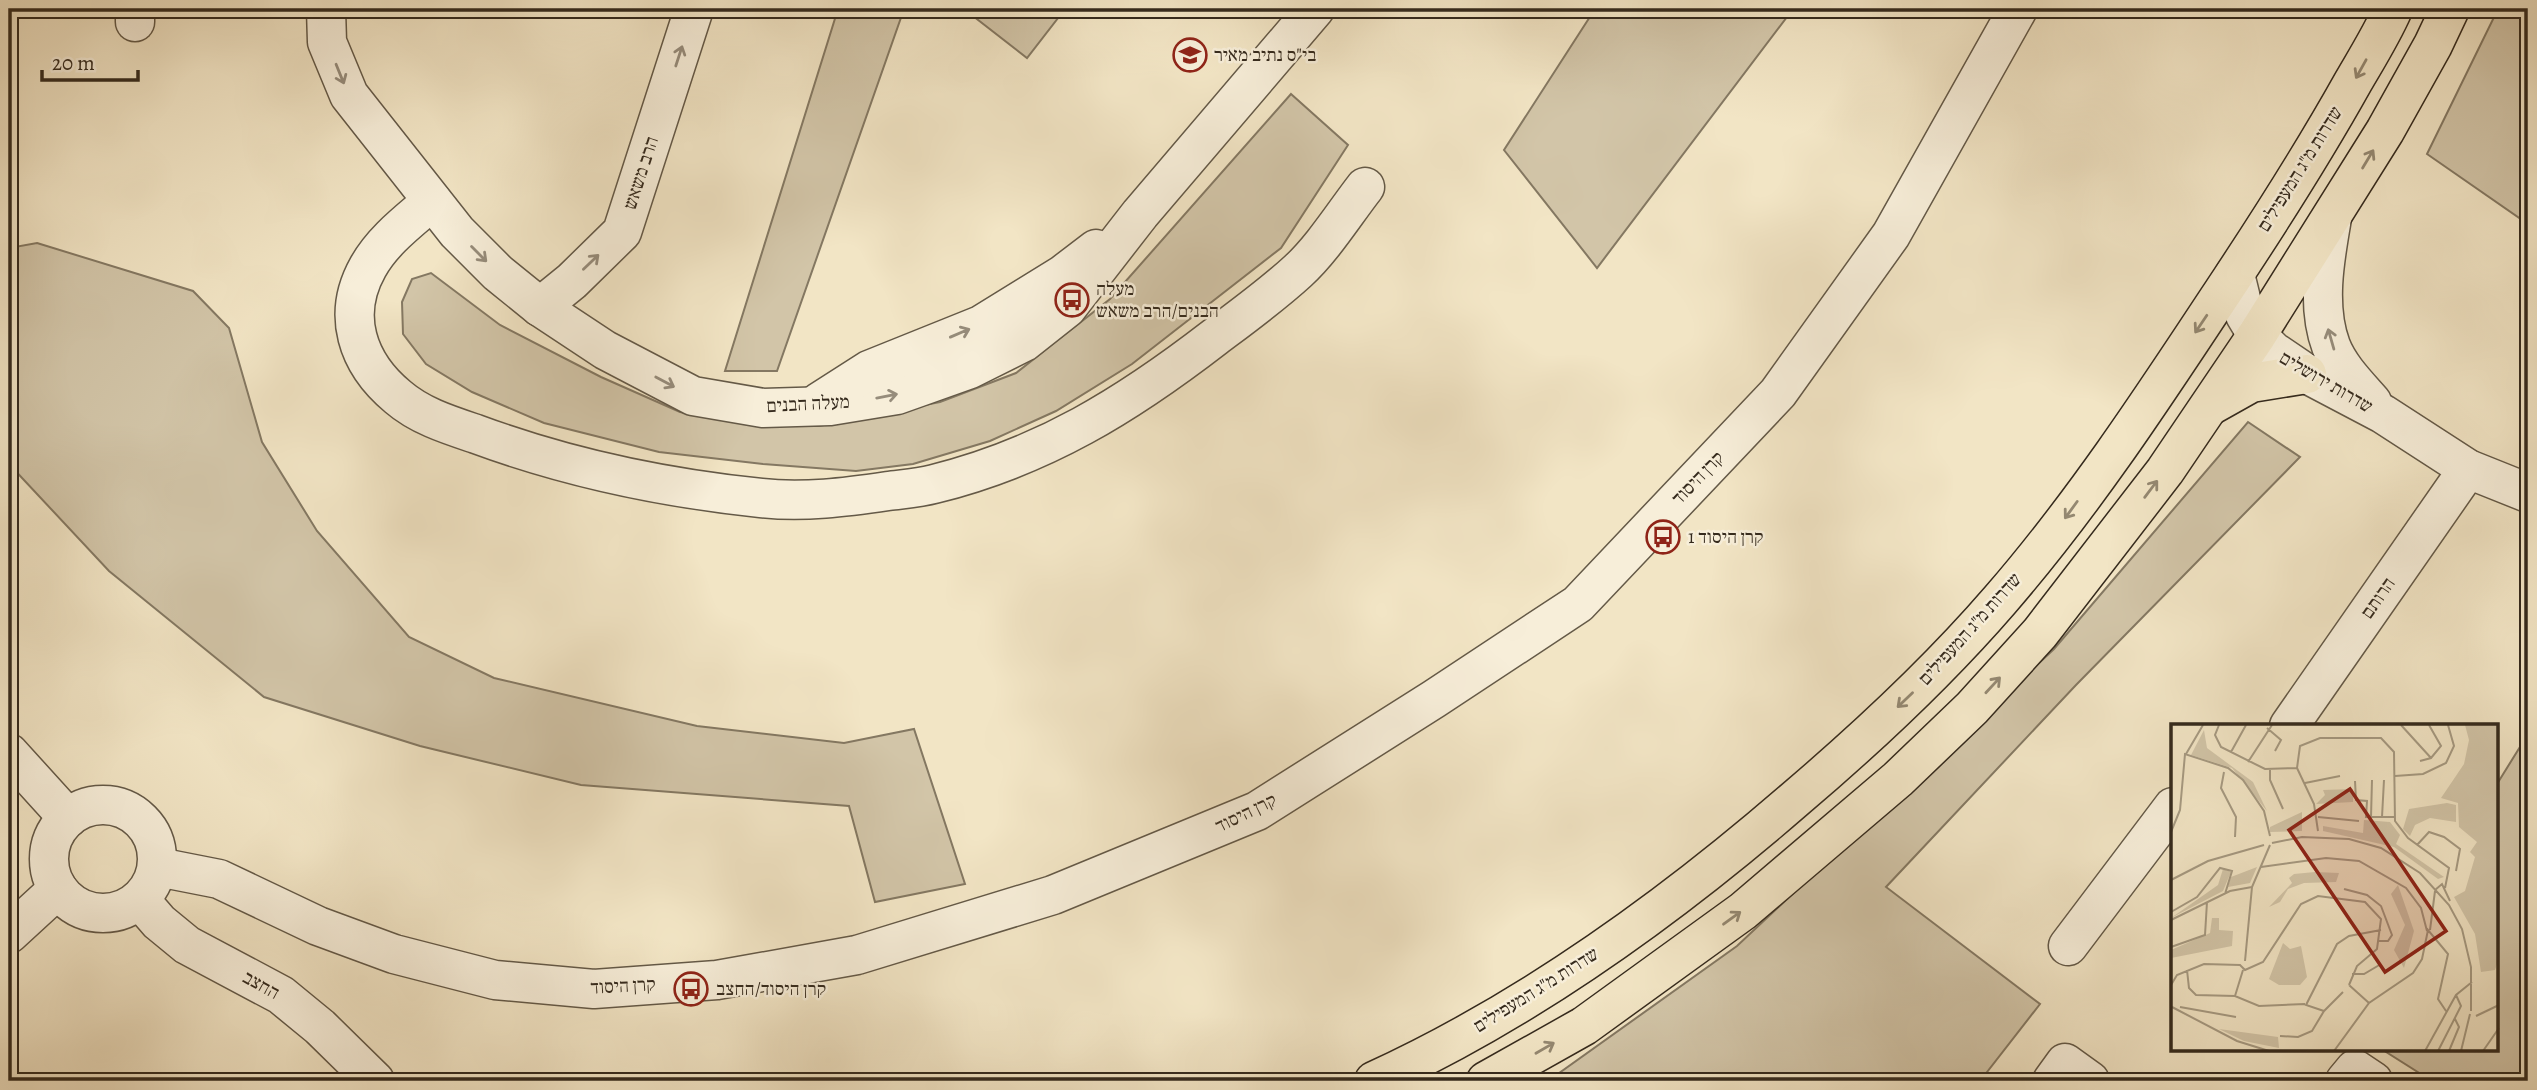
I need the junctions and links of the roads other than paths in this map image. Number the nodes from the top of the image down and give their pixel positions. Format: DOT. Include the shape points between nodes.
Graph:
graph roads {
  1 [pos="326,9"];
  2 [pos="694,9"];
  3 [pos="1315,9"];
  4 [pos="2018,9"];
  5 [pos="2393,9"];
  6 [pos="2450,9"];
  7 [pos="1365,187"];
  8 [pos="432,201"];
  9 [pos="2332,218"];
  10 [pos="2235,274"];
  11 [pos="540,307"];
  12 [pos="2257,335"];
  13 [pos="2307,374"];
  14 [pos="2208,407"];
  15 [pos="2383,414"];
  16 [pos="2468,469"];
  17 [pos="2528,493"];
  18 [pos="2290,724"];
  19 [pos="9,753"];
  20 [pos="2171,810"];
  21 [pos="68,818"];
  22 [pos="158,867"];
  23 [pos="58,889"];
  24 [pos="140,900"];
  25 [pos="9,934"];
  26 [pos="2068,946"];
  27 [pos="375,1081"];
  28 [pos="1374,1081"];
  29 [pos="1486,1081"];
  30 [pos="2052,1081"];
  31 [pos="2090,1081"];
  32 [pos="2345,1081"];
  33 [pos="2373,1081"];
  1 -- 8 [label="street, מעלה הבנים, one-way" via="327,41 349,95"];
  11 -- 2 [label="street, הרב משאש, one-way" via="622,232"];
  11 -- 3 [label="street, מעלה הבנים, one-way" via="606,350 693,396 763,408 830,406 897,395 970,369 1024,342 1067,308"];
  4 -- 22 [label="street, קרן היסוד" via="1891,235 1778,393 1578,604 1257,811 1053,894 857,955 717,980 594,989 495,980 394,954 318,926 219,878"];
  5 -- 10 [label="main road, שדרות מ\"ג המעפילים, one-way"];
  9 -- 6 [label="main road, one-way"];
  7 -- 8 [label="street" via="1301,268 1262,302 1175,368 1095,420 1009,461 932,485 841,498 764,499 601,473 521,451 432,418 398,397 369,366 357,339 353,308 367,269 384,244"];
  8 -- 11 [label="street, מעלה הבנים, one-way" via="457,232"];
  9 -- 12 [label="main road"];
  15 -- 9 [label="street, שדרות ירושלים, one-way" via="2348,375 2331,346 2322,273"];
  10 -- 12 [label="street, שדרות ירושלים" via="2245,315"];
  10 -- 28 [label="main road, שדרות מ\"ג המעפילים, one-way" via="2063,522 2001,599 1863,741 1711,870 1556,982"];
  12 -- 13 [label="street, שדרות ירושלים"];
  12 -- 14 [label="main road"];
  13 -- 14 [label="main road" via="2251,383"];
  13 -- 15 [label="street, שדרות ירושלים"];
  29 -- 14 [label="main road, one-way" via="1584,1026 1732,918 1898,779 1972,708 2040,633 2165,471"];
  15 -- 16 [label="street, שדרות ירושלים"];
  16 -- 17 [label="street, שדרות ירושלים"];
  16 -- 18 [label="street, הרותם"];
  19 -- 21 [label="street"];
  20 -- 26 [label="street"];
  21 -- 22 [label="street" via="83,808 102,805 138,817 157,848"];
  21 -- 23 [label="street" via="51,844 51,876"];
  22 -- 24 [label="street"];
  23 -- 24 [label="street" via="87,912 124,910"];
  23 -- 25 [label="street"];
  24 -- 27 [label="street, החצב" via="187,946 281,995"];
  30 -- 31 [label="street" via="2064,1063"];
  32 -- 33 [label="street" via="2355,1069"];
}
